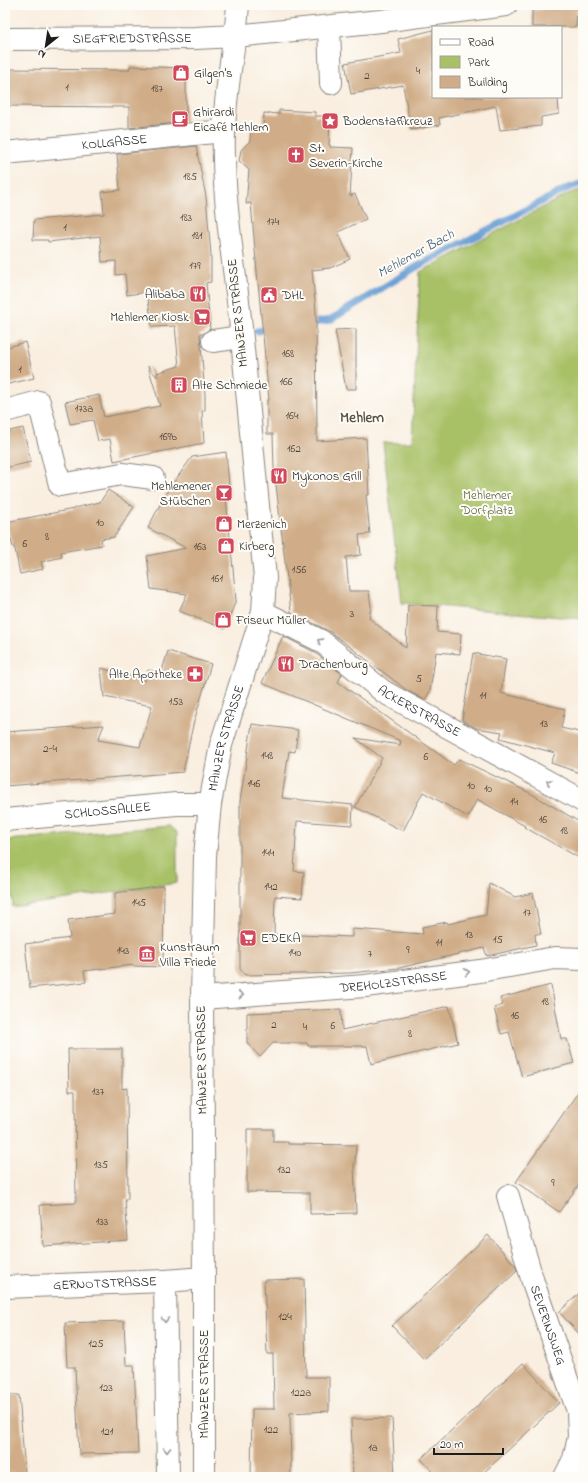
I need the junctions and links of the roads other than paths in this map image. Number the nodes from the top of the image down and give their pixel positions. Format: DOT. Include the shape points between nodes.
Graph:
graph roads {
  1 [pos="238,5"];
  2 [pos="506,5"];
  3 [pos="329,26"];
  4 [pos="236,36"];
  5 [pos="5,39"];
  6 [pos="331,83"];
  7 [pos="224,131"];
  8 [pos="5,153"];
  9 [pos="241,337"];
  10 [pos="213,341"];
  11 [pos="5,411"];
  12 [pos="153,478"];
  13 [pos="263,612"];
  14 [pos="583,801"];
  15 [pos="210,804"];
  16 [pos="5,820"];
  17 [pos="583,959"];
  18 [pos="202,998"];
  19 [pos="508,1196"];
  20 [pos="204,1278"];
  21 [pos="165,1281"];
  22 [pos="5,1287"];
  23 [pos="168,1477"];
  24 [pos="204,1477"];
  25 [pos="565,1477"];
  1 -- 4 [label="street, MAINZER STRASSE"];
  2 -- 3 [label="street, SIEGFRIEDSTRASSE"];
  3 -- 4 [label="street, SIEGFRIEDSTRASSE"];
  3 -- 6 [label="street"];
  4 -- 5 [label="street, SIEGFRIEDSTRASSE"];
  4 -- 7 [label="street, MAINZER STRASSE" via="228,83"];
  7 -- 8 [label="street, KOLLGASSE"];
  7 -- 9 [label="street, MAINZER STRASSE" via="225,196"];
  9 -- 10 [label="street"];
  9 -- 13 [label="street, MAINZER STRASSE" via="265,578"];
  11 -- 12 [label="street" via="39,402 60,485 122,474"];
  14 -- 13 [label="street, ACKERSTRASSE, one-way" via="384,692 321,642"];
  13 -- 15 [label="street, MAINZER STRASSE" via="221,745"];
  15 -- 16 [label="street, SCHLOSSALLEE" via="176,804"];
  15 -- 18 [label="street, MAINZER STRASSE" via="205,856"];
  18 -- 17 [label="street, DREHOLZSTRASSE, one-way" via="366,986 556,958"];
  18 -- 20 [label="street, MAINZER STRASSE"];
  19 -- 25 [label="street, SEVERINSWEG" via="533,1282 578,1411 579,1437 574,1459"];
  20 -- 21 [label="street, GERNOTSTRASSE"];
  20 -- 24 [label="street, MAINZER STRASSE"];
  21 -- 22 [label="street, GERNOTSTRASSE"];
  21 -- 23 [label="street, one-way"];
}
